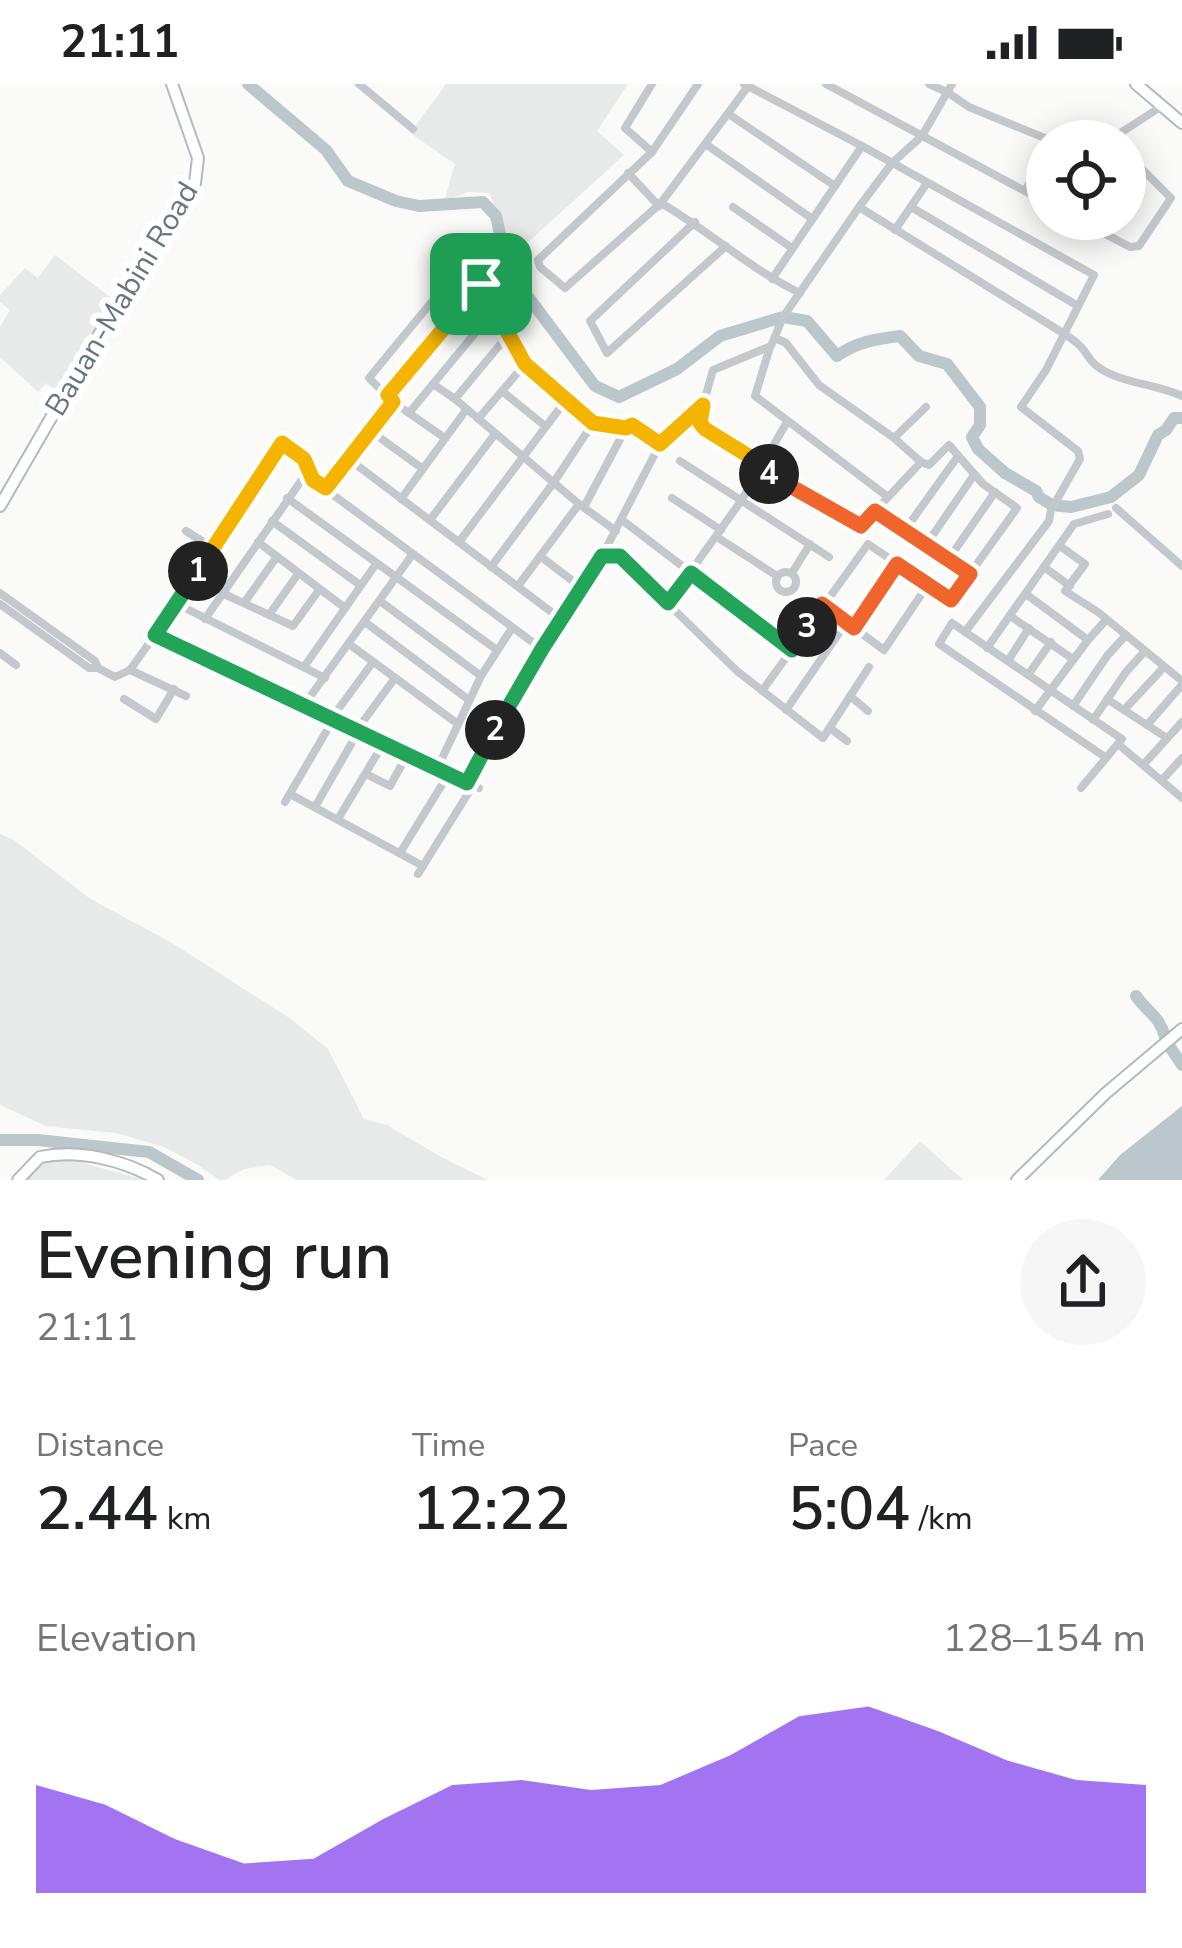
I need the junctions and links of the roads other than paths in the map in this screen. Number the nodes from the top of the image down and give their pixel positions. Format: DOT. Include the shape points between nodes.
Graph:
graph roads {
  1 [pos="172,84"];
  2 [pos="358,84"];
  3 [pos="652,84"];
  4 [pos="698,84"];
  5 [pos="826,84"];
  6 [pos="929,84"];
  7 [pos="1136,84"];
  8 [pos="747,85"];
  9 [pos="950,88"];
  10 [pos="1162,105"];
  11 [pos="730,115"];
  12 [pos="1140,120"];
  13 [pos="1182,123"];
  14 [pos="413,129"];
  15 [pos="1026,130"];
  16 [pos="922,136"];
  17 [pos="707,145"];
  18 [pos="862,146"];
  19 [pos="652,152"];
  20 [pos="892,163"];
  21 [pos="628,173"];
  22 [pos="1146,173"];
  23 [pos="927,183"];
  24 [pos="835,186"];
  25 [pos="1025,191"];
  26 [pos="660,204"];
  27 [pos="733,206"];
  28 [pos="859,207"];
  29 [pos="911,207"];
  30 [pos="811,218"];
  31 [pos="695,223"];
  32 [pos="895,230"];
  33 [pos="1146,234"];
  34 [pos="726,246"];
  35 [pos="792,248"];
  36 [pos="772,279"];
  37 [pos="481,284"];
  38 [pos="800,293"];
  39 [pos="1078,306"];
  40 [pos="495,309"];
  41 [pos="1063,333"];
  42 [pos="508,335"];
  43 [pos="773,342"];
  44 [pos="525,364"];
  45 [pos="433,384"];
  46 [pos="502,391"];
  47 [pos="1182,396"];
  48 [pos="390,398"];
  49 [pos="455,399"];
  50 [pos="566,400"];
  51 [pos="703,405"];
  52 [pos="926,407"];
  53 [pos="466,410"];
  54 [pos="409,413"];
  55 [pos="478,419"];
  56 [pos="787,422"];
  57 [pos="593,423"];
  58 [pos="545,426"];
  59 [pos="626,428"];
  60 [pos="372,432"];
  61 [pos="495,434"];
  62 [pos="445,438"];
  63 [pos="894,438"];
  64 [pos="660,444"];
  65 [pos="524,456"];
  66 [pos="958,456"];
  67 [pos="350,460"];
  68 [pos="680,461"];
  69 [pos="921,463"];
  70 [pos="762,467"];
  71 [pos="423,469"];
  72 [pos="308,471"];
  73 [pos="974,475"];
  74 [pos="554,482"];
  75 [pos="326,488"];
  76 [pos="994,492"];
  77 [pos="888,497"];
  78 [pos="287,498"];
  79 [pos="672,498"];
  80 [pos="401,499"];
  81 [pos="741,501"];
  82 [pos="0,506"];
  83 [pos="581,506"];
  84 [pos="875,511"];
  85 [pos="430,520"];
  86 [pos="622,520"];
  87 [pos="272,521"];
  88 [pos="1048,521"];
  89 [pos="1070,529"];
  90 [pos="186,530"];
  91 [pos="905,530"];
  92 [pos="616,531"];
  93 [pos="719,533"];
  94 [pos="258,542"];
  95 [pos="459,542"];
  96 [pos="810,544"];
  97 [pos="926,545"];
  98 [pos="1060,546"];
  99 [pos="214,548"];
  100 [pos="412,555"];
  101 [pos="541,556"];
  102 [pos="602,556"];
  103 [pos="829,557"];
  104 [pos="277,558"];
  105 [pos="947,560"];
  106 [pos="376,564"];
  107 [pos="897,564"];
  108 [pos="1182,566"];
  109 [pos="491,567"];
  110 [pos="1044,567"];
  111 [pos="691,573"];
  112 [pos="791,573"];
  113 [pos="298,574"];
  114 [pos="970,574"];
  115 [pos="778,576"];
  116 [pos="396,578"];
  117 [pos="360,585"];
  118 [pos="927,585"];
  119 [pos="518,586"];
  120 [pos="1070,586"];
  121 [pos="582,588"];
  122 [pos="320,590"];
  123 [pos="0,593"];
  124 [pos="222,593"];
  125 [pos="1026,594"];
  126 [pos="380,601"];
  127 [pos="244,603"];
  128 [pos="668,603"];
  129 [pos="0,604"];
  130 [pos="177,604"];
  131 [pos="822,604"];
  132 [pos="345,608"];
  133 [pos="269,615"];
  134 [pos="1010,616"];
  135 [pos="205,619"];
  136 [pos="562,620"];
  137 [pos="1106,620"];
  138 [pos="365,622"];
  139 [pos="850,625"];
  140 [pos="512,628"];
  141 [pos="1029,628"];
  142 [pos="965,632"];
  143 [pos="155,635"];
  144 [pos="1126,635"];
  145 [pos="1088,640"];
  146 [pos="1051,642"];
  147 [pos="349,644"];
  148 [pos="987,648"];
  149 [pos="542,649"];
  150 [pos="497,650"];
  151 [pos="792,650"];
  152 [pos="1145,651"];
  153 [pos="0,653"];
  154 [pos="1073,659"];
  155 [pos="1008,661"];
  156 [pos="373,662"];
  157 [pos="16,665"];
  158 [pos="1165,666"];
  159 [pos="304,667"];
  160 [pos="869,667"];
  161 [pos="98,668"];
  162 [pos="130,670"];
  163 [pos="1028,675"];
  164 [pos="481,676"];
  165 [pos="325,678"];
  166 [pos="394,678"];
  167 [pos="1182,683"];
  168 [pos="174,689"];
  169 [pos="1050,691"];
  170 [pos="762,692"];
  171 [pos="186,696"];
  172 [pos="850,696"];
  173 [pos="1107,699"];
  174 [pos="124,700"];
  175 [pos="469,700"];
  176 [pos="304,705"];
  177 [pos="1073,706"];
  178 [pos="786,710"];
  179 [pos="1124,710"];
  180 [pos="868,711"];
  181 [pos="1035,711"];
  182 [pos="332,720"];
  183 [pos="1093,720"];
  184 [pos="1182,722"];
  185 [pos="458,724"];
  186 [pos="1147,725"];
  187 [pos="830,728"];
  188 [pos="357,732"];
  189 [pos="1167,738"];
  190 [pos="848,741"];
  191 [pos="383,744"];
  192 [pos="1118,744"];
  193 [pos="407,755"];
  194 [pos="1105,758"];
  195 [pos="1181,762"];
  196 [pos="1143,765"];
  197 [pos="437,769"];
  198 [pos="366,774"];
  199 [pos="448,775"];
  200 [pos="1162,780"];
  201 [pos="473,786"];
  202 [pos="1081,788"];
  203 [pos="1182,798"];
  204 [pos="315,807"];
  205 [pos="338,819"];
  206 [pos="400,853"];
  207 [pos="1182,1029"];
  208 [pos="18,1180"];
  209 [pos="158,1180"];
  210 [pos="1017,1180"];
  1 -- 82 [label="main road, Bauan-Mabini Road" via="198,176"];
  2 -- 14 [label="street"];
  3 -- 19 [label="street" via="625,128"];
  4 -- 19 [label="street"];
  5 -- 16 [label="street"];
  6 -- 9 [label="street"];
  7 -- 10 [label="main road"];
  8 -- 11 [label="street"];
  8 -- 18 [label="street"];
  9 -- 15 [label="street" via="969,107"];
  9 -- 16 [label="street"];
  10 -- 12 [label="street"];
  10 -- 13 [label="main road"];
  11 -- 17 [label="street"];
  11 -- 24 [label="street"];
  16 -- 20 [label="street"];
  16 -- 25 [label="street"];
  17 -- 26 [label="street"];
  17 -- 30 [label="street"];
  18 -- 20 [label="street"];
  18 -- 24 [label="street"];
  19 -- 21 [label="street"];
  20 -- 23 [label="street"];
  20 -- 28 [label="street"];
  21 -- 26 [label="street"];
  21 -- 26 [label="street" via="538,260 540,267 565,288"];
  22 -- 33 [label="street" via="1170,203"];
  23 -- 29 [label="street"];
  23 -- 39 [label="street" via="1094,275"];
  24 -- 30 [label="street"];
  26 -- 31 [label="street"];
  27 -- 35 [label="street"];
  28 -- 32 [label="street"];
  28 -- 38 [label="street"];
  29 -- 32 [label="street"];
  29 -- 39 [label="street"];
  30 -- 35 [label="street"];
  31 -- 34 [label="street"];
  31 -- 34 [label="street" via="590,321 607,353"];
  32 -- 41 [label="street"];
  34 -- 36 [label="street"];
  35 -- 36 [label="street"];
  36 -- 38 [label="street"];
  37 -- 40 [label="street"];
  37 -- 48 [label="street"];
  37 -- 48 [label="street" via="467,259 369,378"];
  38 -- 43 [label="street"];
  39 -- 41 [label="street"];
  40 -- 42 [label="street"];
  40 -- 45 [label="street"];
  41 -- 47 [label="street" via="1102,370"];
  41 -- 88 [label="street" via="1021,407 1081,454"];
  42 -- 44 [label="street"];
  42 -- 49 [label="street"];
  43 -- 51 [label="street" via="713,370"];
  43 -- 56 [label="street" via="755,396"];
  43 -- 63 [label="street" via="786,343 819,385"];
  44 -- 46 [label="street"];
  44 -- 50 [label="street"];
  45 -- 49 [label="street"];
  45 -- 54 [label="street"];
  46 -- 55 [label="street"];
  46 -- 58 [label="street"];
  48 -- 54 [label="street"];
  48 -- 60 [label="street"];
  49 -- 53 [label="street"];
  50 -- 57 [label="street"];
  50 -- 58 [label="street"];
  51 -- 64 [label="street"];
  51 -- 70 [label="street" via="705,429"];
  52 -- 63 [label="street"];
  53 -- 55 [label="street"];
  53 -- 62 [label="street"];
  54 -- 62 [label="street"];
  55 -- 61 [label="street"];
  56 -- 70 [label="street"];
  56 -- 77 [label="street"];
  57 -- 59 [label="street"];
  57 -- 74 [label="street"];
  58 -- 65 [label="street"];
  59 -- 64 [label="street"];
  59 -- 83 [label="street"];
  60 -- 67 [label="street"];
  60 -- 71 [label="street"];
  61 -- 65 [label="street"];
  61 -- 85 [label="street"];
  62 -- 71 [label="street"];
  63 -- 69 [label="street"];
  64 -- 86 [label="street"];
  65 -- 74 [label="street"];
  65 -- 95 [label="street"];
  66 -- 69 [label="street" via="949,446"];
  66 -- 73 [label="street"];
  66 -- 91 [label="street"];
  67 -- 75 [label="street"];
  67 -- 80 [label="street"];
  68 -- 81 [label="street"];
  69 -- 77 [label="street"];
  70 -- 81 [label="street"];
  70 -- 84 [label="street" via="861,526"];
  71 -- 80 [label="street"];
  72 -- 75 [label="street"];
  72 -- 78 [label="street"];
  72 -- 99 [label="street" via="282,443"];
  73 -- 76 [label="street"];
  73 -- 97 [label="street"];
  74 -- 83 [label="street"];
  74 -- 109 [label="street"];
  75 -- 100 [label="street"];
  76 -- 105 [label="street"];
  76 -- 114 [label="street" via="1017,508"];
  77 -- 84 [label="street"];
  78 -- 87 [label="street"];
  78 -- 106 [label="street"];
  79 -- 93 [label="street"];
  80 -- 85 [label="street"];
  81 -- 93 [label="street"];
  81 -- 96 [label="street"];
  83 -- 92 [label="street"];
  83 -- 101 [label="street"];
  84 -- 91 [label="street"];
  85 -- 95 [label="street"];
  86 -- 92 [label="street"];
  86 -- 111 [label="street"];
  87 -- 94 [label="street"];
  87 -- 117 [label="street"];
  88 -- 89 [label="street"];
  88 -- 142 [label="street"];
  89 -- 98 [label="street"];
  89 -- 108 [label="street" via="1112,511"];
  90 -- 99 [label="street"];
  91 -- 97 [label="street"];
  92 -- 102 [label="street"];
  93 -- 111 [label="street"];
  93 -- 115 [label="street"];
  94 -- 104 [label="street"];
  94 -- 124 [label="street"];
  95 -- 109 [label="street"];
  96 -- 103 [label="street"];
  96 -- 112 [label="street"];
  97 -- 105 [label="street"];
  98 -- 110 [label="street"];
  98 -- 120 [label="street" via="1085,564"];
  99 -- 130 [label="street"];
  100 -- 116 [label="street"];
  100 -- 140 [label="street"];
  101 -- 119 [label="street"];
  101 -- 121 [label="street"];
  102 -- 121 [label="street"];
  102 -- 128 [label="street" via="620,556"];
  104 -- 113 [label="street"];
  104 -- 127 [label="street"];
  105 -- 114 [label="street"];
  106 -- 116 [label="street"];
  106 -- 117 [label="street"];
  107 -- 118 [label="street"];
  107 -- 131 [label="street" via="868,544"];
  107 -- 139 [label="street"];
  109 -- 119 [label="street"];
  110 -- 120 [label="street"];
  110 -- 125 [label="street"];
  111 -- 128 [label="street"];
  111 -- 151 [label="street"];
  112 -- 115 [label="street"];
  112 -- 115 [label="street" via="796,584 788,592 778,588"];
  113 -- 122 [label="street"];
  113 -- 133 [label="street"];
  114 -- 118 [label="street" via="953,601"];
  116 -- 126 [label="street"];
  116 -- 150 [label="street"];
  117 -- 132 [label="street"];
  118 -- 139 [label="street" via="884,650"];
  119 -- 136 [label="street"];
  120 -- 137 [label="street" via="1065,591"];
  121 -- 136 [label="street"];
  122 -- 132 [label="street"];
  122 -- 133 [label="street" via="293,626"];
  123 -- 161 [label="street"];
  124 -- 127 [label="street"];
  124 -- 135 [label="street"];
  125 -- 134 [label="street"];
  125 -- 145 [label="street"];
  126 -- 138 [label="street"];
  126 -- 164 [label="street"];
  127 -- 133 [label="street"];
  128 -- 170 [label="street"];
  129 -- 161 [label="street"];
  130 -- 135 [label="street"];
  130 -- 143 [label="street"];
  131 -- 139 [label="street"];
  131 -- 151 [label="street"];
  132 -- 159 [label="street"];
  134 -- 141 [label="street"];
  134 -- 148 [label="street"];
  135 -- 159 [label="street"];
  136 -- 149 [label="street"];
  137 -- 144 [label="street"];
  137 -- 145 [label="street"];
  138 -- 147 [label="street"];
  138 -- 175 [label="street"];
  139 -- 178 [label="street"];
  140 -- 149 [label="street"];
  140 -- 150 [label="street"];
  141 -- 146 [label="street"];
  141 -- 155 [label="street"];
  142 -- 148 [label="street"];
  142 -- 181 [label="street" via="952,623 939,644"];
  143 -- 162 [label="street"];
  143 -- 176 [label="street"];
  144 -- 152 [label="street"];
  144 -- 177 [label="street"];
  145 -- 154 [label="street"];
  146 -- 154 [label="street"];
  146 -- 163 [label="street"];
  147 -- 156 [label="street"];
  147 -- 165 [label="street"];
  148 -- 155 [label="street"];
  149 -- 201 [label="street"];
  150 -- 164 [label="street"];
  151 -- 170 [label="street"];
  152 -- 158 [label="street"];
  152 -- 173 [label="street"];
  153 -- 157 [label="street"];
  154 -- 169 [label="street"];
  155 -- 163 [label="street"];
  156 -- 166 [label="street"];
  156 -- 182 [label="street"];
  158 -- 167 [label="street"];
  158 -- 179 [label="street"];
  159 -- 165 [label="street"];
  160 -- 172 [label="street"];
  161 -- 162 [label="street" via="115,677"];
  162 -- 168 [label="street"];
  163 -- 169 [label="street"];
  164 -- 175 [label="street"];
  165 -- 176 [label="street"];
  166 -- 185 [label="street"];
  166 -- 188 [label="street"];
  167 -- 186 [label="street"];
  168 -- 171 [label="street"];
  168 -- 174 [label="street" via="157,719"];
  169 -- 177 [label="street"];
  169 -- 181 [label="street"];
  170 -- 178 [label="street"];
  172 -- 180 [label="street"];
  172 -- 187 [label="street"];
  173 -- 179 [label="street"];
  173 -- 183 [label="street"];
  175 -- 185 [label="street"];
  176 -- 182 [label="street"];
  177 -- 183 [label="street"];
  178 -- 187 [label="street" via="823,739"];
  179 -- 186 [label="street"];
  181 -- 194 [label="street"];
  182 -- 188 [label="street"];
  182 -- 204 [label="street" via="287,798"];
  183 -- 192 [label="street"];
  184 -- 189 [label="street"];
  185 -- 197 [label="street"];
  186 -- 189 [label="street"];
  187 -- 190 [label="street"];
  188 -- 191 [label="street"];
  188 -- 204 [label="street"];
  189 -- 196 [label="street"];
  191 -- 193 [label="street"];
  191 -- 198 [label="street"];
  192 -- 194 [label="street"];
  192 -- 196 [label="street"];
  193 -- 197 [label="street"];
  193 -- 198 [label="street" via="390,786"];
  194 -- 202 [label="street"];
  195 -- 200 [label="street"];
  196 -- 200 [label="street"];
  197 -- 199 [label="street"];
  198 -- 205 [label="street"];
  199 -- 201 [label="street"];
  199 -- 206 [label="street"];
  200 -- 203 [label="street"];
  201 -- 206 [label="street" via="421,870"];
  204 -- 205 [label="street"];
  205 -- 206 [label="street"];
  207 -- 210 [label="main road"];
  208 -- 209 [label="main road" via="40,1157 68,1155 116,1162"];
}
